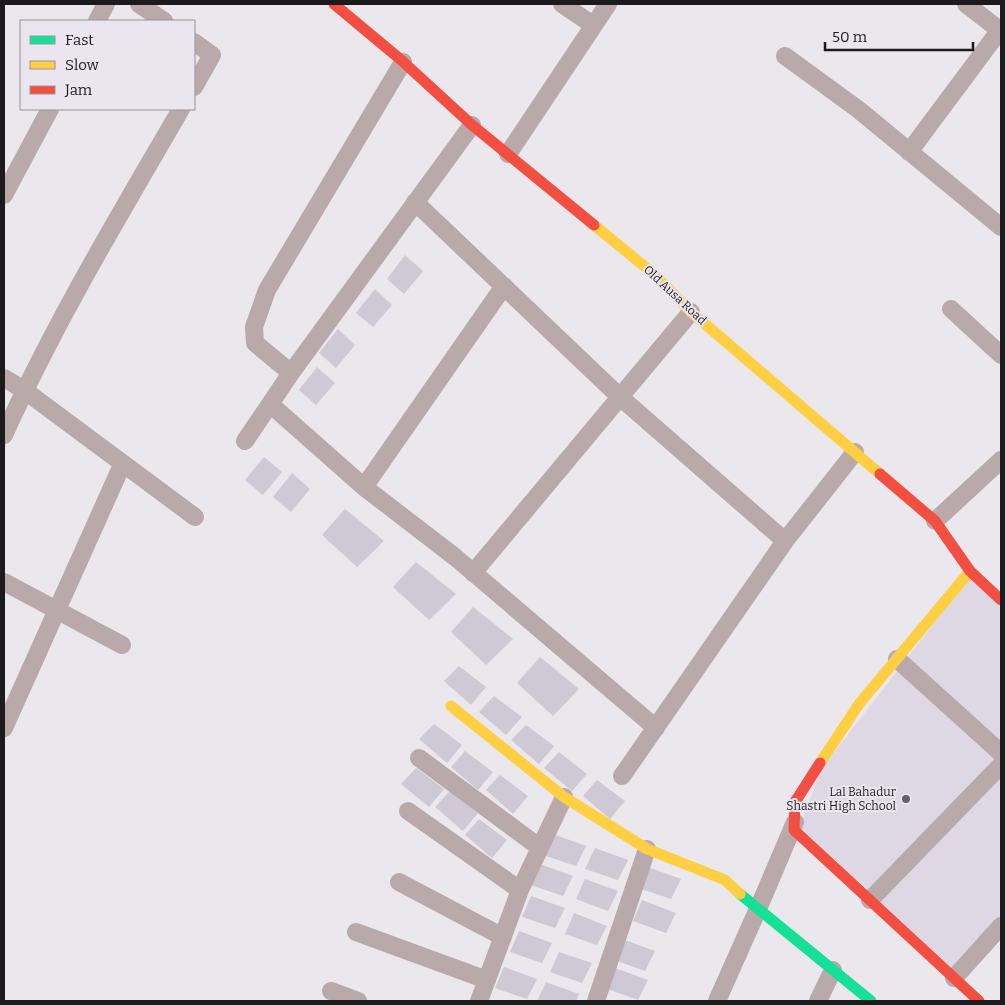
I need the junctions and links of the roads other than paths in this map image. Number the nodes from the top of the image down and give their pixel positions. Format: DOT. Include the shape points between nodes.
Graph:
graph roads {
  1 [pos="106,4"];
  2 [pos="139,4"];
  3 [pos="334,4"];
  4 [pos="562,4"];
  5 [pos="608,4"];
  6 [pos="966,4"];
  7 [pos="98,20"];
  8 [pos="163,20"];
  9 [pos="594,25"];
  10 [pos="1000,30"];
  11 [pos="195,43"];
  12 [pos="786,56"];
  13 [pos="403,62"];
  14 [pos="195,85"];
  15 [pos="49,110"];
  16 [pos="180,110"];
  17 [pos="472,125"];
  18 [pos="909,152"];
  19 [pos="508,154"];
  20 [pos="4,195"];
  21 [pos="415,202"];
  22 [pos="998,218"];
  23 [pos="504,286"];
  24 [pos="952,309"];
  25 [pos="691,312"];
  26 [pos="1001,355"];
  27 [pos="291,373"];
  28 [pos="4,378"];
  29 [pos="24,390"];
  30 [pos="620,397"];
  31 [pos="270,404"];
  32 [pos="4,435"];
  33 [pos="245,441"];
  34 [pos="855,452"];
  35 [pos="1001,460"];
  36 [pos="122,465"];
  37 [pos="364,487"];
  38 [pos="195,517"];
  39 [pos="935,521"];
  40 [pos="786,541"];
  41 [pos="970,571"];
  42 [pos="473,573"];
  43 [pos="4,582"];
  44 [pos="1001,600"];
  45 [pos="57,610"];
  46 [pos="122,645"];
  47 [pos="897,659"];
  48 [pos="451,706"];
  49 [pos="4,728"];
  50 [pos="656,728"];
  51 [pos="1001,753"];
  52 [pos="419,758"];
  53 [pos="1001,765"];
  54 [pos="622,776"];
  55 [pos="564,797"];
  56 [pos="408,811"];
  57 [pos="794,822"];
  58 [pos="540,848"];
  59 [pos="647,849"];
  60 [pos="399,882"];
  61 [pos="520,890"];
  62 [pos="870,900"];
  63 [pos="758,909"];
  64 [pos="1001,926"];
  65 [pos="356,932"];
  66 [pos="503,937"];
  67 [pos="833,970"];
  68 [pos="954,978"];
  69 [pos="487,980"];
  70 [pos="331,991"];
  71 [pos="358,1001"];
  72 [pos="480,1001"];
  73 [pos="596,1001"];
  74 [pos="716,1001"];
  75 [pos="818,1001"];
  76 [pos="871,1001"];
  77 [pos="979,1001"];
  1 -- 7 [label="street"];
  2 -- 8 [label="street"];
  3 -- 13 [label="street, Old Ausa Road"];
  4 -- 9 [label="street"];
  5 -- 9 [label="street"];
  6 -- 10 [label="street"];
  9 -- 19 [label="street"];
  10 -- 18 [label="street"];
  11 -- 14 [label="street" via="212,55"];
  12 -- 18 [label="street"];
  13 -- 17 [label="street, Old Ausa Road"];
  13 -- 27 [label="street" via="267,290 254,327 255,343"];
  15 -- 20 [label="street"];
  16 -- 29 [label="street" via="99,250"];
  17 -- 19 [label="street, Old Ausa Road"];
  17 -- 21 [label="street"];
  18 -- 22 [label="street"];
  19 -- 25 [label="street, Old Ausa Road" via="655,275"];
  21 -- 23 [label="street"];
  21 -- 27 [label="street"];
  23 -- 30 [label="street"];
  23 -- 37 [label="street"];
  24 -- 26 [label="street"];
  25 -- 30 [label="street"];
  25 -- 34 [label="street, Old Ausa Road"];
  27 -- 31 [label="street"];
  28 -- 29 [label="street"];
  29 -- 32 [label="street"];
  29 -- 36 [label="street"];
  30 -- 40 [label="street"];
  30 -- 42 [label="street"];
  31 -- 33 [label="street"];
  31 -- 37 [label="street"];
  34 -- 39 [label="street, Old Ausa Road"];
  34 -- 40 [label="street"];
  35 -- 39 [label="street"];
  36 -- 38 [label="street"];
  36 -- 45 [label="street"];
  37 -- 42 [label="street"];
  39 -- 41 [label="street, Old Ausa Road"];
  40 -- 50 [label="street"];
  41 -- 44 [label="street, Old Ausa Road"];
  41 -- 47 [label="street"];
  42 -- 50 [label="street"];
  43 -- 45 [label="street"];
  45 -- 46 [label="street"];
  45 -- 49 [label="street"];
  47 -- 51 [label="street"];
  47 -- 57 [label="street" via="859,704 795,802"];
  48 -- 55 [label="street"];
  50 -- 54 [label="street"];
  52 -- 58 [label="street"];
  53 -- 62 [label="street"];
  55 -- 58 [label="street"];
  55 -- 59 [label="street"];
  56 -- 61 [label="street"];
  57 -- 62 [label="street" via="794,830"];
  57 -- 63 [label="street"];
  58 -- 61 [label="street"];
  59 -- 63 [label="street" via="725,880"];
  59 -- 73 [label="street"];
  60 -- 66 [label="street"];
  61 -- 66 [label="street"];
  62 -- 68 [label="street"];
  63 -- 67 [label="street"];
  63 -- 74 [label="street"];
  64 -- 68 [label="street"];
  65 -- 69 [label="street"];
  66 -- 69 [label="street"];
  67 -- 75 [label="street"];
  67 -- 76 [label="street"];
  68 -- 77 [label="street"];
  69 -- 72 [label="street"];
  70 -- 71 [label="street"];
}
